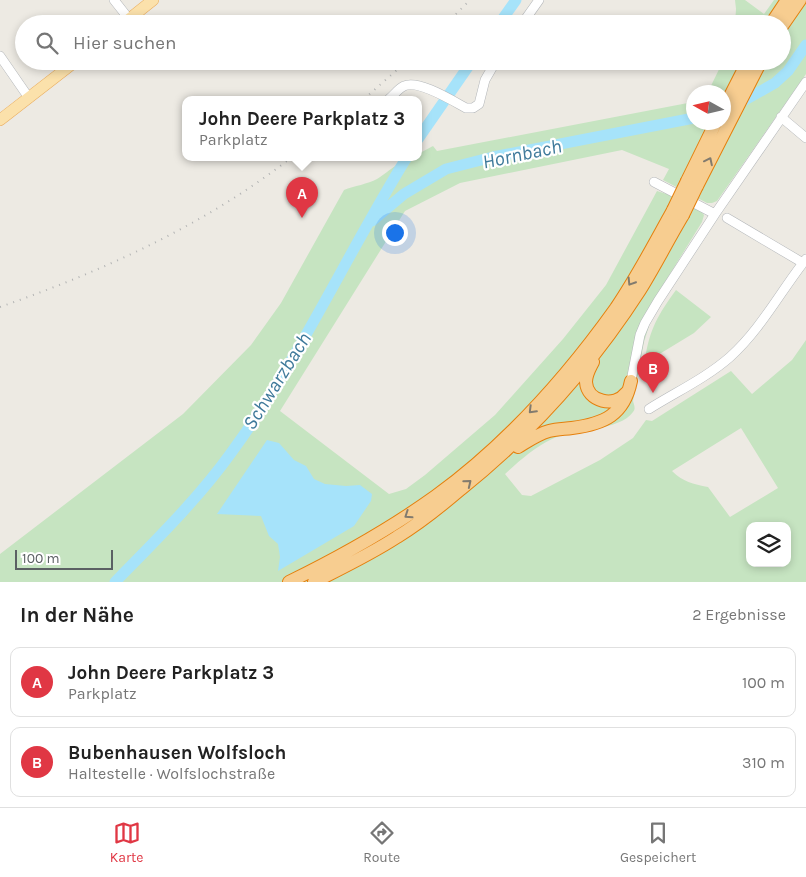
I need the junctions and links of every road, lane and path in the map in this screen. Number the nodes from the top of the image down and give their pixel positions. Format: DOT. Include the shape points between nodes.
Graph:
graph roads {
  1 [pos="114,0"];
  2 [pos="153,0"];
  3 [pos="539,0"];
  4 [pos="787,0"];
  5 [pos="800,0"];
  6 [pos="122,15"];
  7 [pos="135,15"];
  8 [pos="528,15"];
  9 [pos="777,15"];
  10 [pos="790,15"];
  11 [pos="0,56"];
  12 [pos="65,70"];
  13 [pos="491,70"];
  14 [pos="743,70"];
  15 [pos="756,70"];
  16 [pos="806,82"];
  17 [pos="731,93"];
  18 [pos="392,96"];
  19 [pos="29,98"];
  20 [pos="782,117"];
  21 [pos="0,120"];
  22 [pos="712,130"];
  23 [pos="806,138"];
  24 [pos="654,182"];
  25 [pos="692,183"];
  26 [pos="678,212"];
  27 [pos="715,214"];
  28 [pos="727,218"];
  29 [pos="805,261"];
  30 [pos="604,342"];
  31 [pos="631,382"];
  32 [pos="649,409"];
  33 [pos="495,462"];
  34 [pos="289,582"];
  35 [pos="314,582"];
  1 -- 6 [label="street"];
  2 -- 7 [label="main road"];
  3 -- 8 [label="street"];
  4 -- 9 [label="highway"];
  5 -- 10 [label="highway"];
  11 -- 19 [label="street"];
  12 -- 19 [label="main road"];
  13 -- 18 [label="street" via="478,104 473,108 466,108 412,84 403,86"];
  14 -- 17 [label="highway"];
  25 -- 15 [label="highway, one-way" via="721,137"];
  16 -- 20 [label="street"];
  19 -- 21 [label="main road"];
  20 -- 23 [label="street"];
  20 -- 27 [label="street"];
  22 -- 25 [label="highway"];
  24 -- 27 [label="street"];
  25 -- 26 [label="highway, bridge"];
  26 -- 30 [label="highway" via="640,290"];
  26 -- 34 [label="highway, one-way" via="586,348 547,395 509,433 422,505 354,549"];
  27 -- 31 [label="street" via="645,324"];
  28 -- 29 [label="street"];
  29 -- 32 [label="street" via="756,330 730,357"];
  30 -- 31 [label="highway" via="588,372 588,390 602,401 616,401 626,394"];
  30 -- 33 [label="highway" via="555,402"];
  31 -- 33 [label="highway" via="626,400 608,418 592,425 550,431"];
  35 -- 33 [label="highway, one-way" via="398,536"];
}
